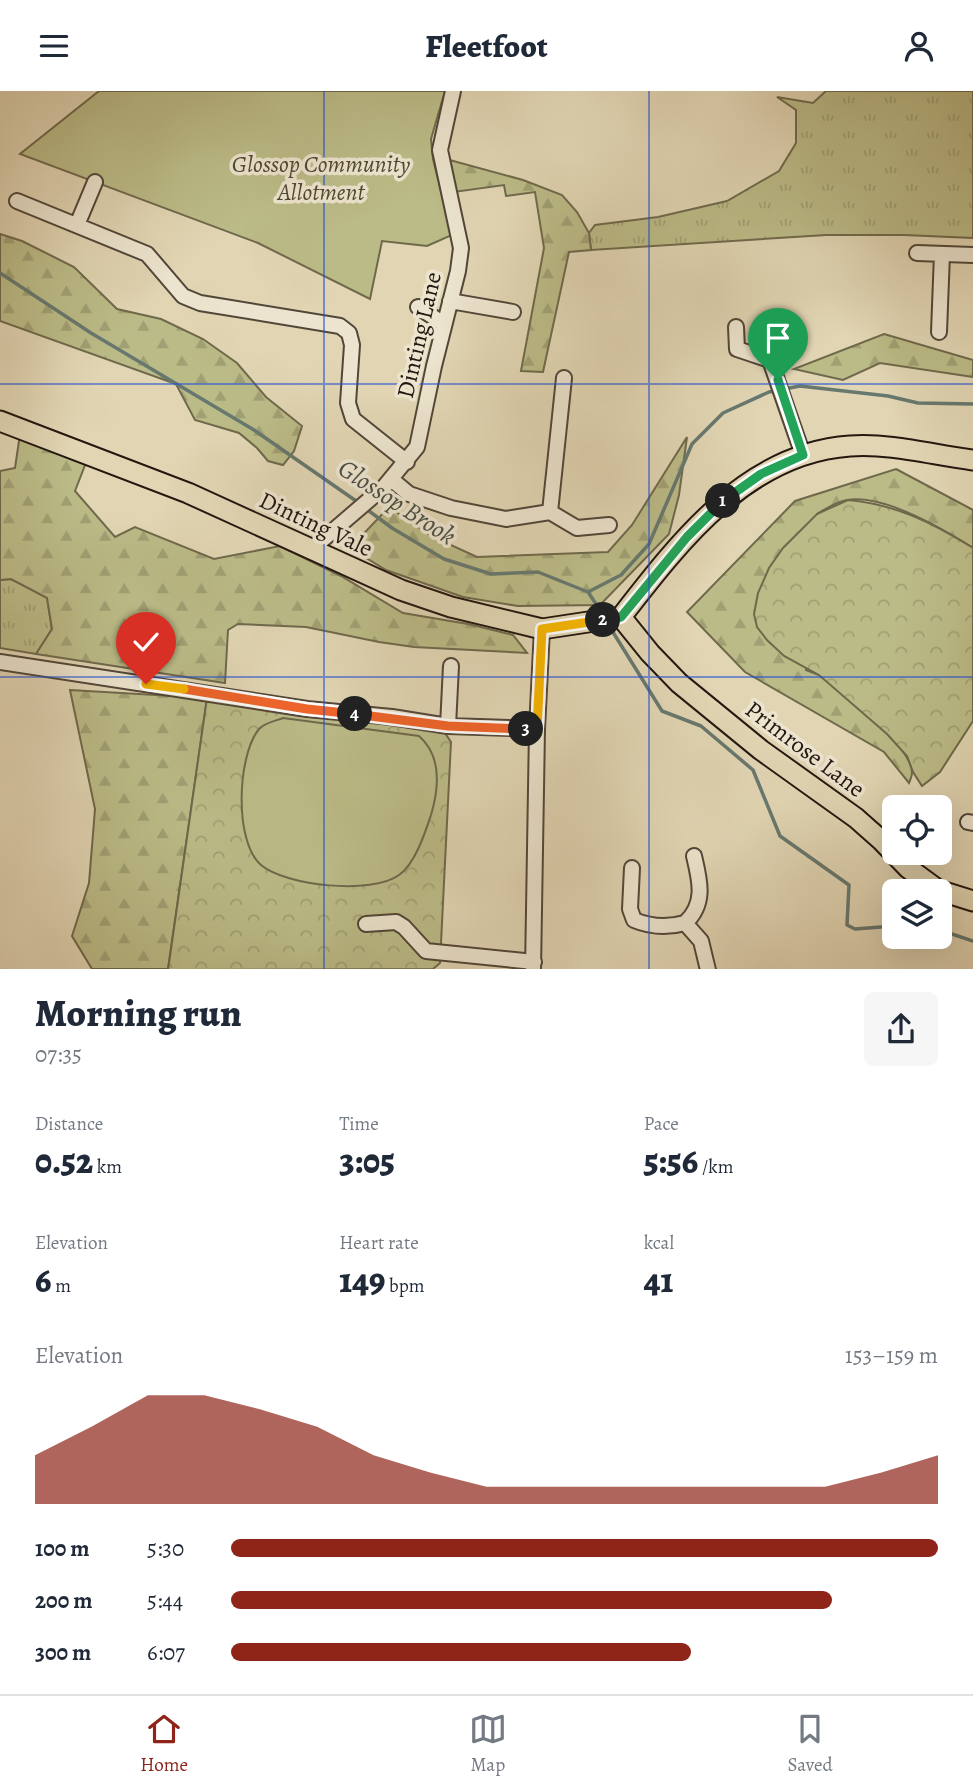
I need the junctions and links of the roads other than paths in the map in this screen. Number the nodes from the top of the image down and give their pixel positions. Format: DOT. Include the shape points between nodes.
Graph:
graph roads {
  1 [pos="453,91"];
  2 [pos="95,182"];
  3 [pos="17,201"];
  4 [pos="77,225"];
  5 [pos="917,253"];
  6 [pos="942,254"];
  7 [pos="973,255"];
  8 [pos="450,301"];
  9 [pos="418,307"];
  10 [pos="513,313"];
  11 [pos="444,324"];
  12 [pos="736,327"];
  13 [pos="939,332"];
  14 [pos="564,378"];
  15 [pos="0,421"];
  16 [pos="803,455"];
  17 [pos="973,460"];
  18 [pos="407,462"];
  19 [pos="391,479"];
  20 [pos="550,512"];
  21 [pos="609,525"];
  22 [pos="313,548"];
  23 [pos="621,617"];
  24 [pos="542,629"];
  25 [pos="0,662"];
  26 [pos="451,666"];
  27 [pos="448,726"];
  28 [pos="537,729"];
  29 [pos="694,856"];
  30 [pos="632,868"];
  31 [pos="973,901"];
  32 [pos="685,923"];
  33 [pos="366,924"];
  34 [pos="533,966"];
  35 [pos="708,969"];
  1 -- 8 [label="street, Dinting Lane" via="440,150 461,248"];
  2 -- 4 [label="street"];
  3 -- 4 [label="street"];
  4 -- 18 [label="street" via="147,254 183,296 200,303 340,326 349,333 352,345 348,403 354,419"];
  5 -- 6 [label="street"];
  6 -- 7 [label="street"];
  6 -- 13 [label="street"];
  8 -- 10 [label="street"];
  8 -- 11 [label="street, Dinting Lane"];
  9 -- 11 [label="street"];
  11 -- 18 [label="street, Dinting Lane" via="417,447"];
  12 -- 16 [label="street" via="737,349 770,360"];
  14 -- 20 [label="street"];
  15 -- 22 [label="main road, Dinting Vale" via="188,493"];
  16 -- 17 [label="main road" via="852,446"];
  16 -- 23 [label="main road" via="761,474 720,504"];
  18 -- 19 [label="street, Dinting Lane"];
  19 -- 20 [label="street" via="409,494 451,508 506,519"];
  19 -- 22 [label="street, Dinting Lane"];
  20 -- 21 [label="street" via="577,528"];
  22 -- 24 [label="main road, Dinting Vale" via="401,590"];
  23 -- 24 [label="main road, Dinting Vale"];
  23 -- 31 [label="main road, Primrose Lane" via="679,683 761,750 856,818 938,890"];
  24 -- 28 [label="street"];
  25 -- 27 [label="street"];
  26 -- 27 [label="street"];
  27 -- 28 [label="street"];
  28 -- 34 [label="street"];
  29 -- 32 [label="street" via="699,901 695,915"];
  30 -- 32 [label="street" via="629,909 635,920 648,926"];
  32 -- 35 [label="street" via="701,941"];
  33 -- 34 [label="street" via="396,922 426,951"];
}
